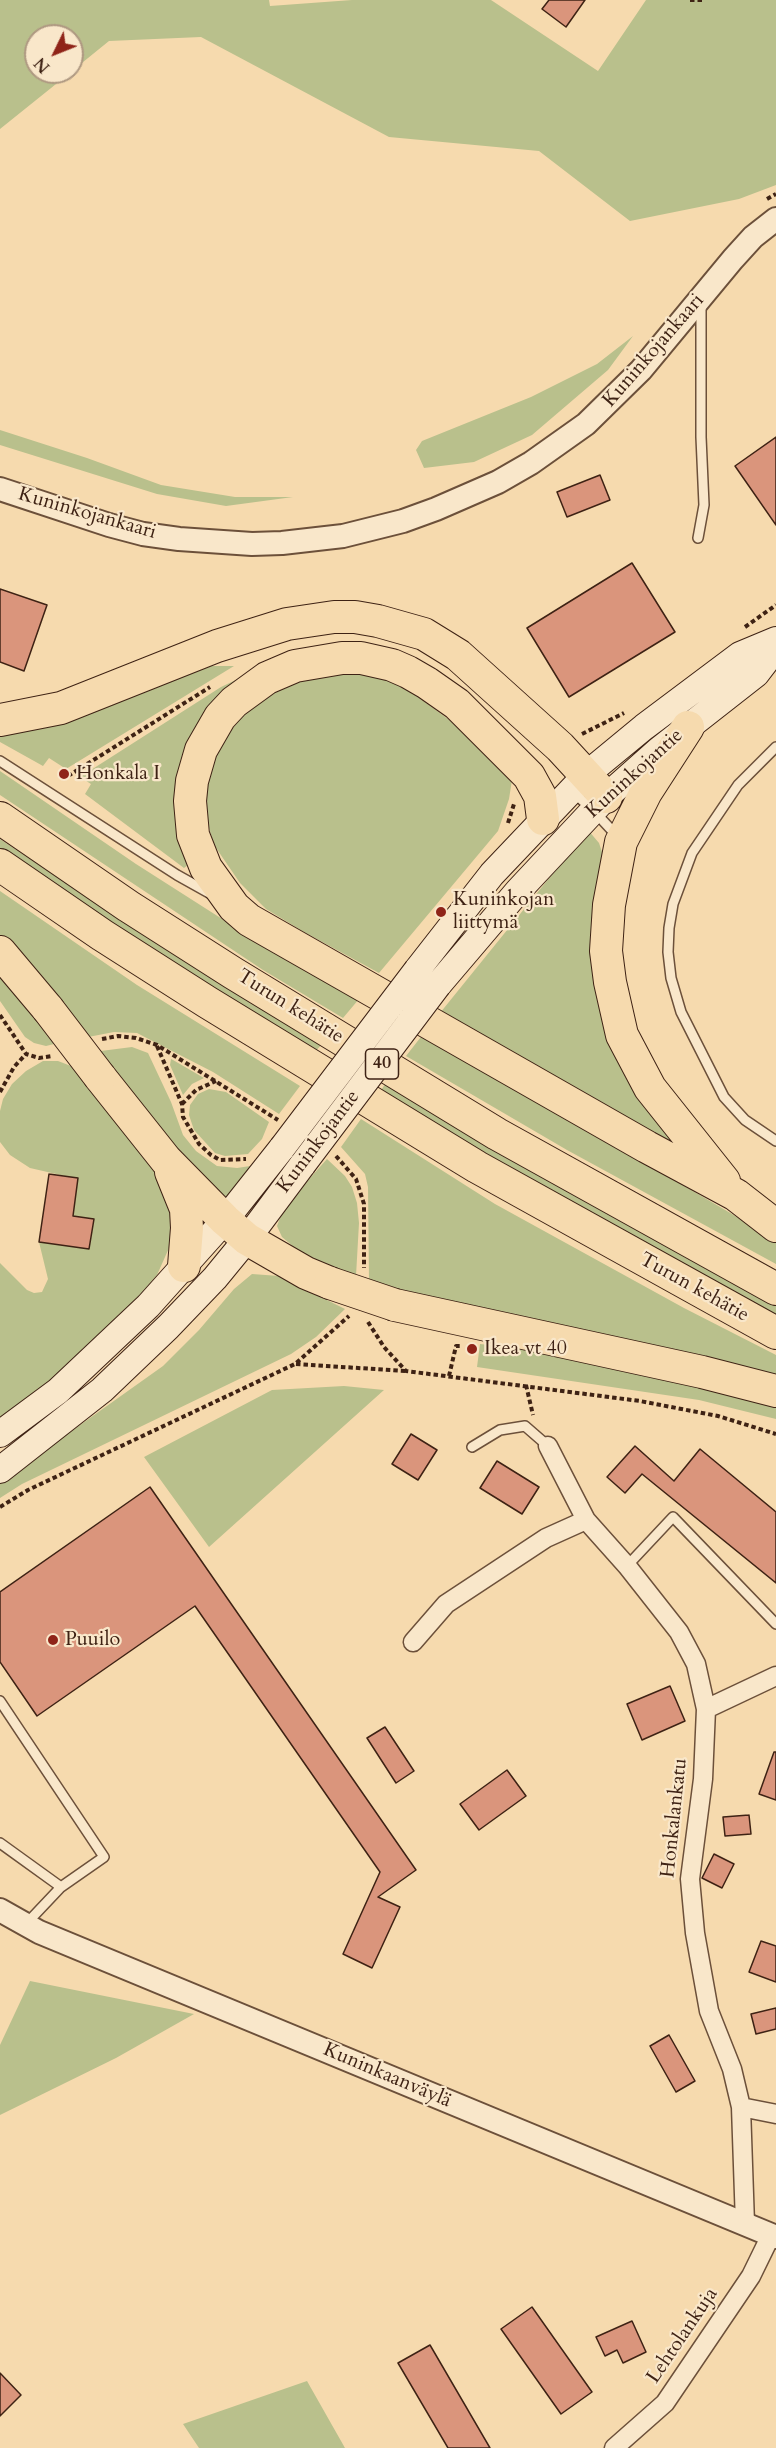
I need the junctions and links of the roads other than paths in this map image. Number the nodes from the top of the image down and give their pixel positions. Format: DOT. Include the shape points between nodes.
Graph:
graph roads {
  1 [pos="768,211"];
  2 [pos="700,298"];
  3 [pos="0,489"];
  4 [pos="698,538"];
  5 [pos="776,640"];
  6 [pos="776,648"];
  7 [pos="0,720"];
  8 [pos="688,727"];
  9 [pos="776,747"];
  10 [pos="0,761"];
  11 [pos="589,793"];
  12 [pos="0,818"];
  13 [pos="543,819"];
  14 [pos="621,842"];
  15 [pos="0,866"];
  16 [pos="234,908"];
  17 [pos="0,952"];
  18 [pos="776,1141"];
  19 [pos="166,1160"];
  20 [pos="736,1195"];
  21 [pos="776,1226"];
  22 [pos="236,1229"];
  23 [pos="184,1266"];
  24 [pos="776,1288"];
  25 [pos="776,1333"];
  26 [pos="776,1391"];
  27 [pos="0,1434"];
  28 [pos="548,1446"];
  29 [pos="472,1447"];
  30 [pos="0,1470"];
  31 [pos="586,1520"];
  32 [pos="627,1566"];
  33 [pos="776,1624"];
  34 [pos="413,1642"];
  35 [pos="776,1677"];
  36 [pos="0,1701"];
  37 [pos="706,1709"];
  38 [pos="0,1843"];
  39 [pos="61,1887"];
  40 [pos="0,1910"];
  41 [pos="26,1924"];
  42 [pos="741,2107"];
  43 [pos="776,2114"];
  44 [pos="745,2224"];
  45 [pos="774,2236"];
  46 [pos="614,2448"];
  1 -- 2 [label="street, Kuninkojankaari" via="753,237"];
  2 -- 3 [label="street, Kuninkojankaari" via="613,400 558,445 498,482 403,521 343,536 282,543 179,539 109,525"];
  2 -- 4 [label="lane" via="704,505"];
  5 -- 11 [label="main road, Kuninkojantie" via="740,655 644,727"];
  6 -- 8 [label="main road, Kuninkojantie" via="756,674"];
  7 -- 11 [label="highway" via="61,708 209,649 287,624 355,617 403,627 445,646 493,685"];
  8 -- 11 [label="main road, Kuninkojantie"];
  8 -- 14 [label="highway" via="646,792"];
  9 -- 18 [label="lane" via="738,785 692,853 673,904 668,952 681,1012 724,1097 745,1120"];
  10 -- 16 [label="lane"];
  11 -- 13 [label="main road, Kuninkojantie"];
  11 -- 14 [label="lane"];
  11 -- 22 [label="main road, Kuninkojantie, bridge" via="526,883 438,985 303,1164"];
  12 -- 24 [label="highway, Turun kehätie / 40" via="233,973 496,1134"];
  13 -- 16 [label="highway" via="540,796 529,776 457,704 428,683 392,665 361,658 296,666 267,678 234,702 208,734 196,764 190,801 193,835 206,868"];
  13 -- 22 [label="main road, Kuninkojantie, bridge" via="492,874 282,1148"];
  14 -- 20 [label="highway" via="609,905 606,951 622,1035 650,1088"];
  15 -- 25 [label="highway, Turun kehätie / 40" via="207,1002 477,1167"];
  16 -- 20 [label="highway" via="314,959"];
  17 -- 19 [label="highway, bridge"];
  19 -- 22 [label="highway"];
  19 -- 23 [label="highway" via="186,1209"];
  20 -- 21 [label="highway"];
  22 -- 23 [label="main road, Kuninkojantie"];
  22 -- 26 [label="highway, bridge" via="306,1273 395,1305"];
  22 -- 30 [label="main road, Kuninkojantie" via="207,1286 128,1366"];
  23 -- 27 [label="main road, Kuninkojantie" via="88,1365"];
  28 -- 29 [label="lane" via="525,1426 500,1430"];
  28 -- 31 [label="street, Honkalankatu"];
  31 -- 32 [label="street, Honkalankatu"];
  31 -- 34 [label="street" via="546,1538 446,1604"];
  32 -- 33 [label="lane" via="673,1517"];
  32 -- 37 [label="street, Honkalankatu" via="680,1632 696,1664"];
  35 -- 37 [label="street"];
  36 -- 39 [label="lane" via="104,1857"];
  37 -- 42 [label="street, Honkalankatu" via="703,1779 690,1879 709,2011 732,2069"];
  38 -- 39 [label="lane"];
  39 -- 41 [label="lane"];
  40 -- 41 [label="street, Kuninkaanväylä"];
  41 -- 44 [label="street, Kuninkaanväylä"];
  42 -- 43 [label="street"];
  42 -- 44 [label="street, Honkalankatu"];
  44 -- 45 [label="street, Kuninkaanväylä"];
  45 -- 46 [label="street, Lehtolankuja" via="665,2403"];
}
